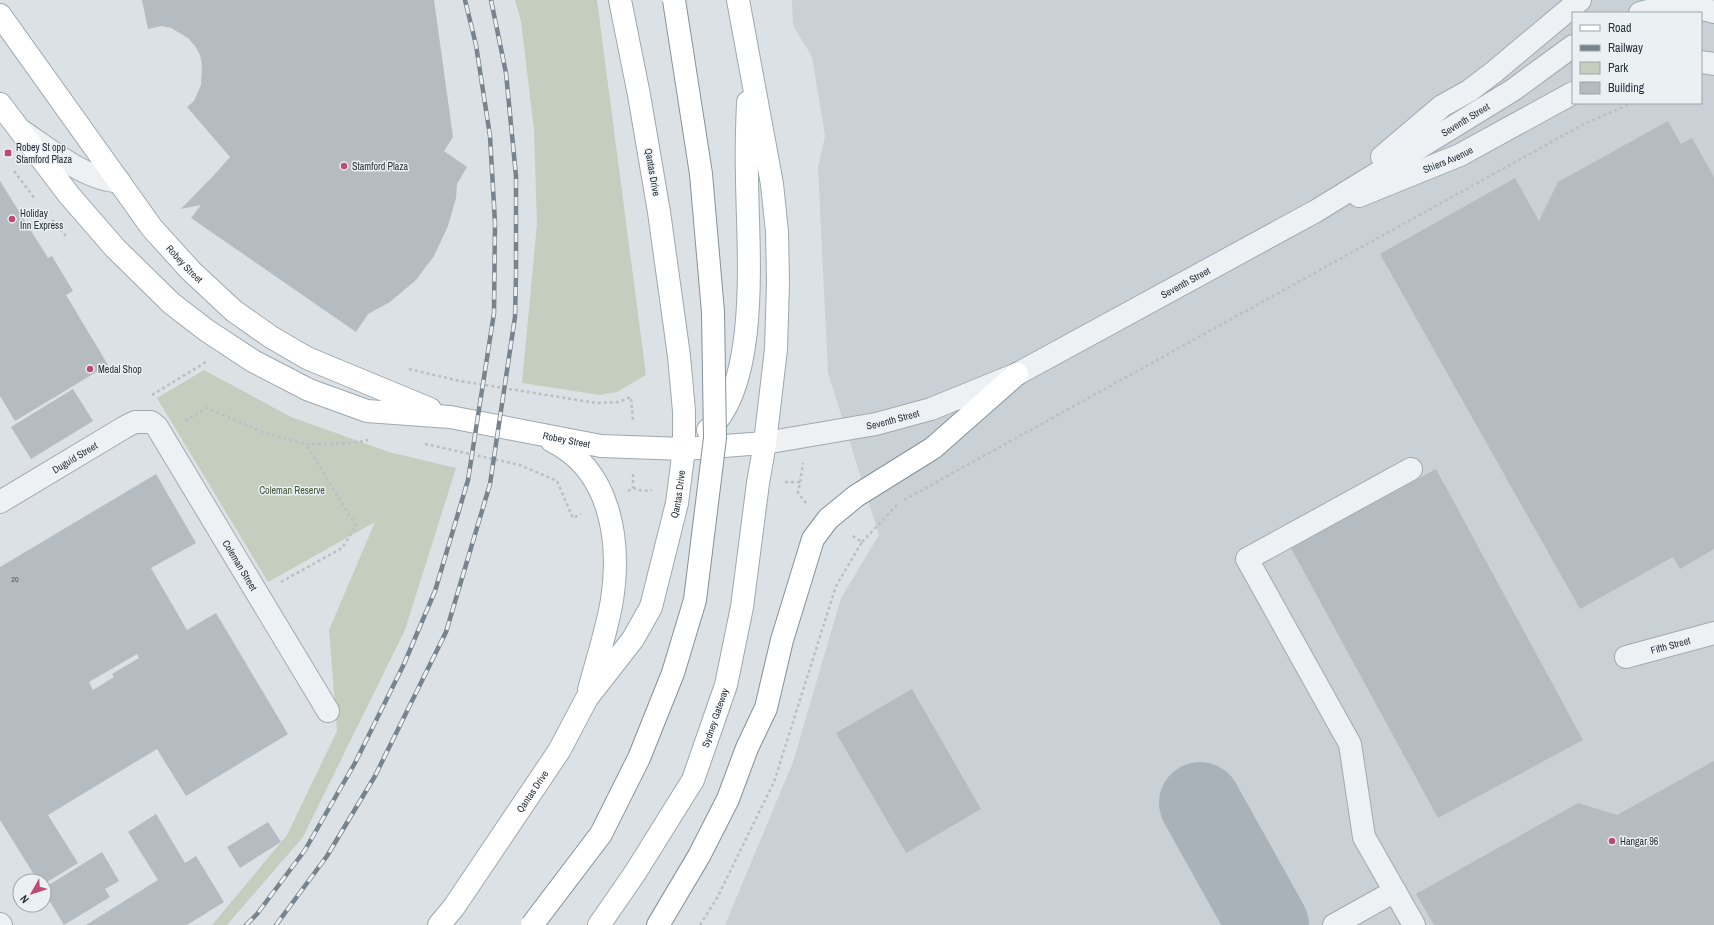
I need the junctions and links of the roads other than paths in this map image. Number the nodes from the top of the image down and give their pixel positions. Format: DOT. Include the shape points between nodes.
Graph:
graph roads {
  1 [pos="620,0"];
  2 [pos="674,0"];
  3 [pos="1580,0"];
  4 [pos="740,5"];
  5 [pos="1710,10"];
  6 [pos="1644,12"];
  7 [pos="0,15"];
  8 [pos="1572,47"];
  9 [pos="748,58"];
  10 [pos="1702,62"];
  11 [pos="1714,64"];
  12 [pos="1572,94"];
  13 [pos="0,104"];
  14 [pos="16,126"];
  15 [pos="119,181"];
  16 [pos="1316,211"];
  17 [pos="1017,374"];
  18 [pos="450,417"];
  19 [pos="152,426"];
  20 [pos="539,434"];
  21 [pos="765,443"];
  22 [pos="684,449"];
  23 [pos="1412,469"];
  24 [pos="0,502"];
  25 [pos="1714,632"];
  26 [pos="1626,657"];
  27 [pos="587,698"];
  28 [pos="328,711"];
  29 [pos="1395,891"];
  30 [pos="439,925"];
  31 [pos="532,925"];
  32 [pos="599,925"];
  33 [pos="658,925"];
  34 [pos="1334,925"];
  35 [pos="1414,925"];
  1 -- 22 [label="main road, Qantas Drive" via="640,95 660,219 679,356 684,411"];
  2 -- 31 [label="main road, bridge" via="701,174 714,312 715,438 695,600 673,673 639,758 605,827"];
  3 -- 16 [label="street" via="1470,91 1442,106"];
  4 -- 9 [label="main road"];
  5 -- 6 [label="street" via="1655,9"];
  7 -- 15 [label="main road, Robey Street"];
  8 -- 16 [label="street, Seventh Street" via="1512,90"];
  9 -- 21 [label="main road" via="772,184 777,232 776,348"];
  9 -- 22 [label="main road" via="748,279 739,377 712,427"];
  10 -- 11 [label="street"];
  12 -- 16 [label="street, Shiers Avenue" via="1460,155"];
  13 -- 14 [label="main road, Robey Street"];
  14 -- 15 [label="street" via="46,148 96,177"];
  14 -- 18 [label="main road, Robey Street" via="69,195 115,248 171,303 206,330 253,361 309,390 367,411"];
  15 -- 18 [label="main road, Robey Street" via="152,228 191,271 234,311 307,358"];
  16 -- 17 [label="street, Seventh Street"];
  17 -- 21 [label="street, Seventh Street" via="931,409 876,424"];
  17 -- 33 [label="main road" via="933,448 875,483 834,514 813,540 782,640 766,708 747,748 728,799 699,856"];
  18 -- 20 [label="main road, Robey Street"];
  19 -- 24 [label="street, Duguid Street" via="135,422 125,427"];
  19 -- 28 [label="street, Coleman Street"];
  20 -- 22 [label="main road, Robey Street" via="601,446"];
  20 -- 27 [label="main road" via="566,448 593,475 605,502 612,527 615,546 612,600"];
  21 -- 22 [label="main road, Robey Street"];
  21 -- 32 [label="main road, Sydney Gateway" via="742,607 726,685 693,780"];
  22 -- 27 [label="main road, Qantas Drive" via="677,503 651,607 633,639"];
  23 -- 29 [label="street" via="1248,559 1350,744 1364,837"];
  25 -- 26 [label="street, Fifth Street"];
  27 -- 30 [label="main road, Qantas Drive" via="559,751 454,907"];
  29 -- 34 [label="street"];
  29 -- 35 [label="street"];
}
